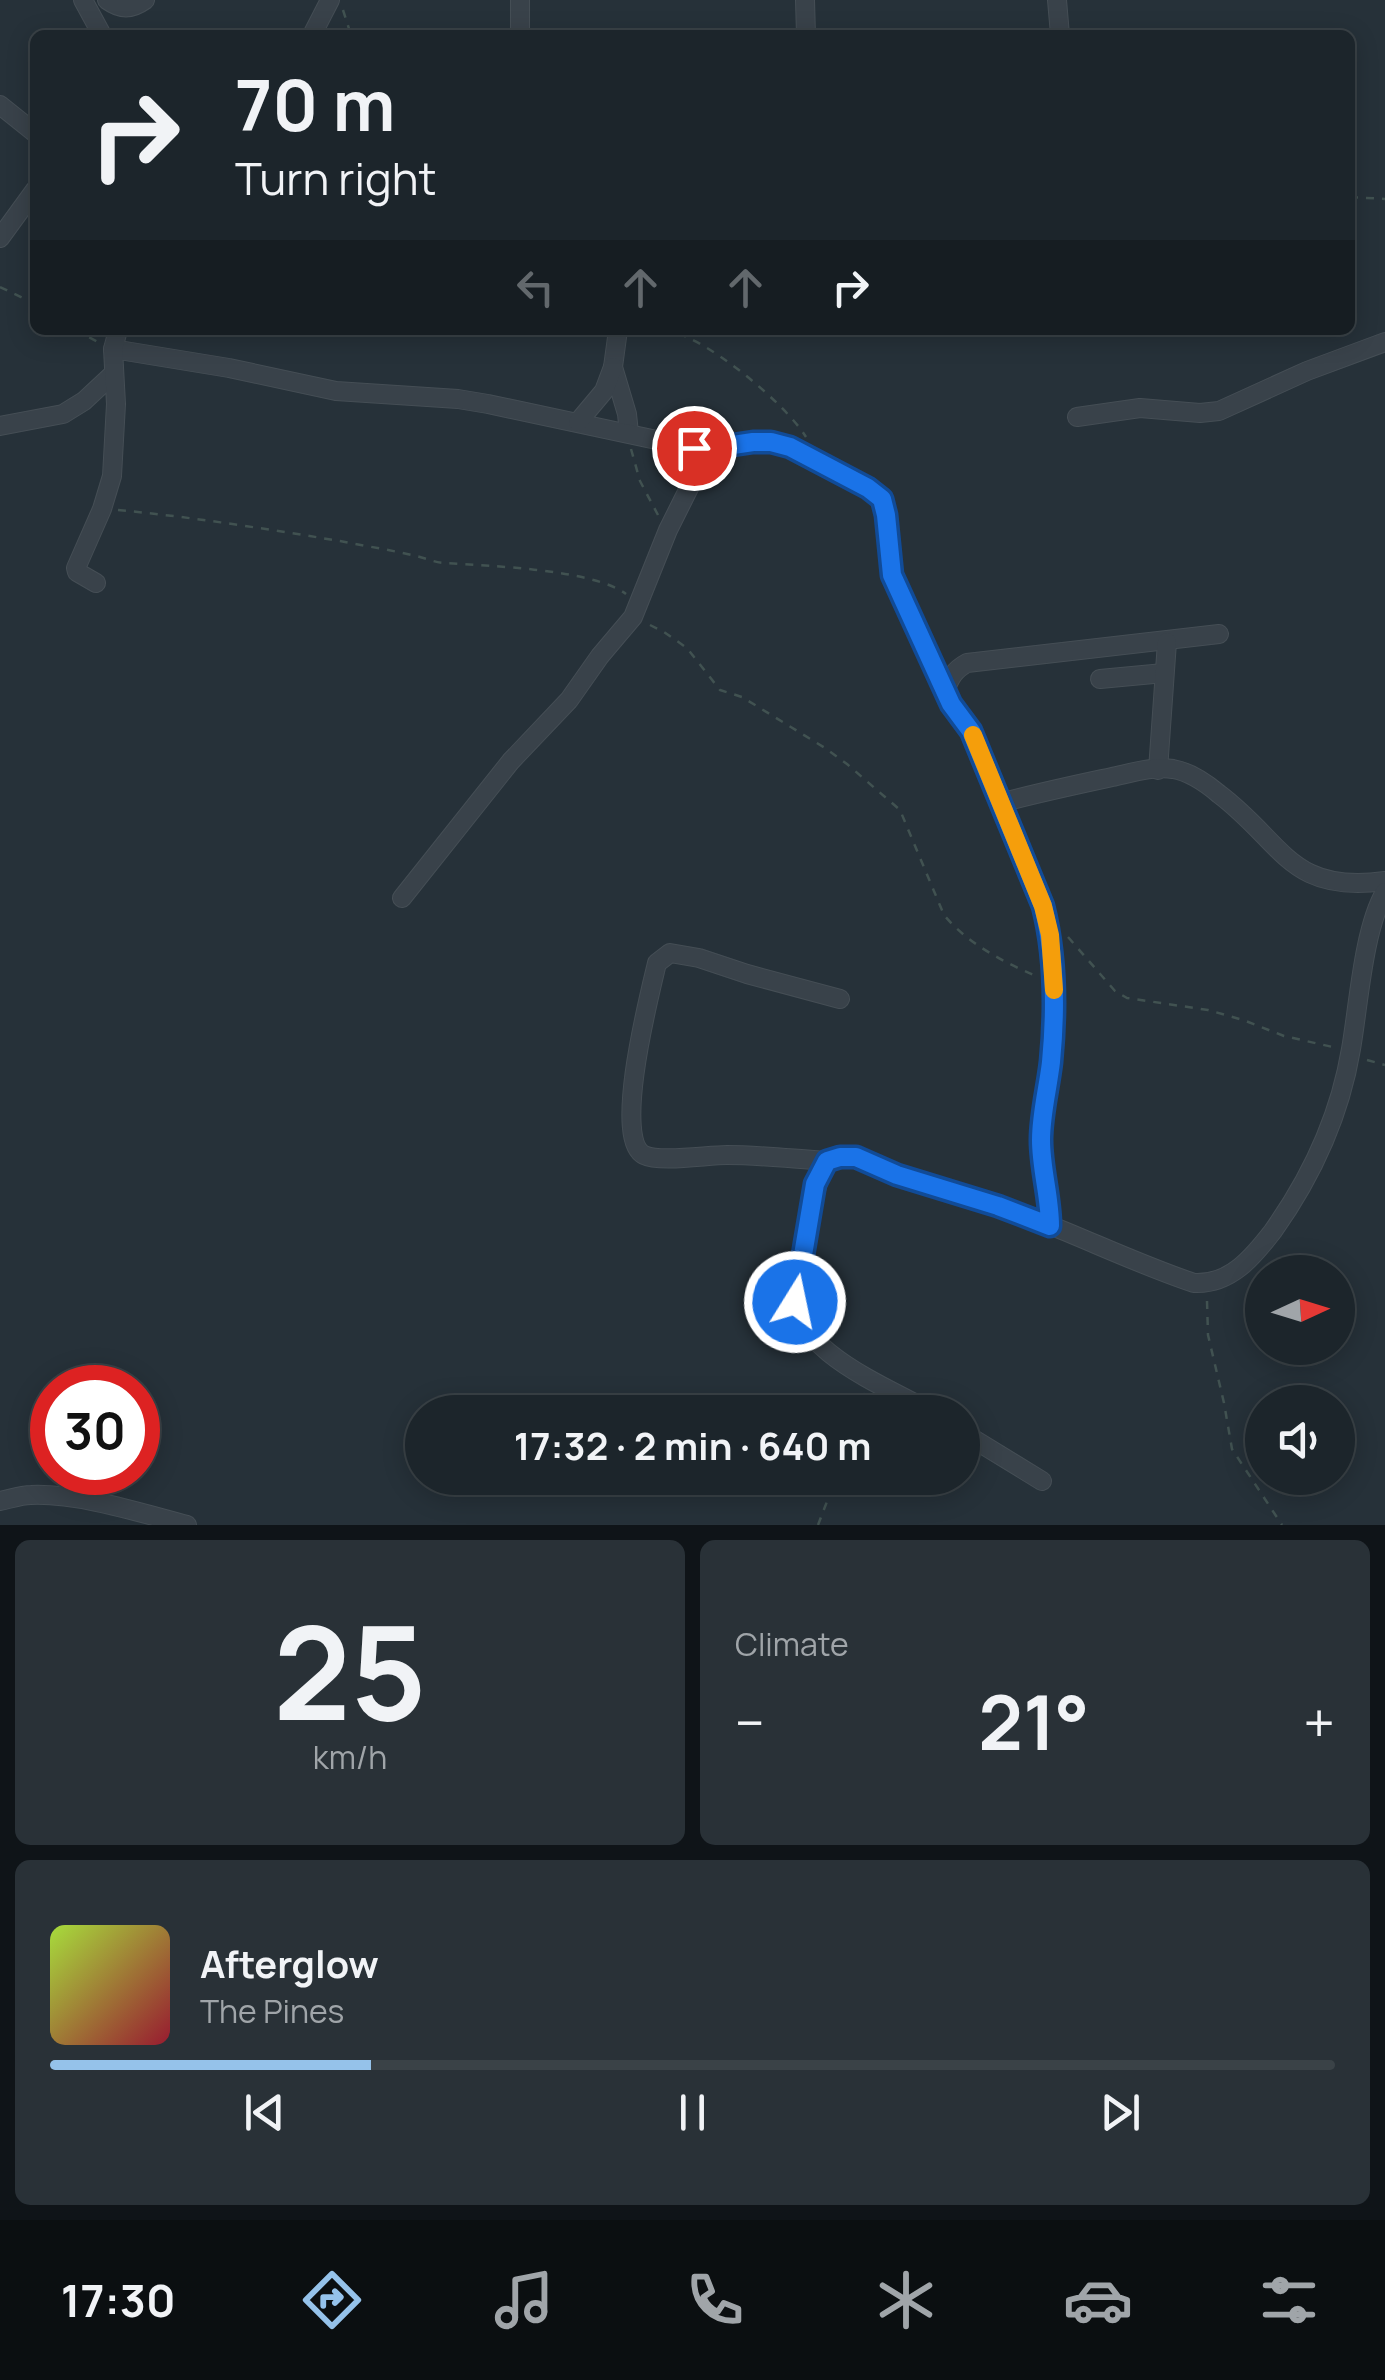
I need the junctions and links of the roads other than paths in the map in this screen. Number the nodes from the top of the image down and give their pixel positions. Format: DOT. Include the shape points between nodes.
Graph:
graph roads {
  1 [pos="83,0"];
  2 [pos="107,0"];
  3 [pos="145,0"];
  4 [pos="520,0"];
  5 [pos="805,0"];
  6 [pos="1057,0"];
  7 [pos="336,4"];
  8 [pos="99,30"];
  9 [pos="316,30"];
  10 [pos="520,30"];
  11 [pos="806,30"];
  12 [pos="1060,30"];
  13 [pos="0,105"];
  14 [pos="30,129"];
  15 [pos="30,197"];
  16 [pos="0,238"];
  17 [pos="117,335"];
  18 [pos="617,335"];
  19 [pos="1385,342"];
  20 [pos="113,349"];
  21 [pos="613,367"];
  22 [pos="113,374"];
  23 [pos="1077,416"];
  24 [pos="578,422"];
  25 [pos="0,426"];
  26 [pos="629,433"];
  27 [pos="694,448"];
  28 [pos="96,583"];
  29 [pos="1219,634"];
  30 [pos="1167,642"];
  31 [pos="1164,674"];
  32 [pos="1100,678"];
  33 [pos="945,691"];
  34 [pos="1158,770"];
  35 [pos="1000,803"];
  36 [pos="1385,882"];
  37 [pos="1385,892"];
  38 [pos="402,898"];
  39 [pos="840,1000"];
  40 [pos="827,1161"];
  41 [pos="1050,1226"];
  42 [pos="900,1395"];
  43 [pos="980,1443"];
  44 [pos="1042,1481"];
  45 [pos="0,1501"];
  46 [pos="186,1525"];
  1 -- 8 [label="street"];
  2 -- 3 [label="street" via="117,8"];
  4 -- 10 [label="street"];
  5 -- 11 [label="street"];
  6 -- 12 [label="street"];
  7 -- 9 [label="street"];
  13 -- 14 [label="street"];
  15 -- 16 [label="street"];
  17 -- 20 [label="street"];
  18 -- 21 [label="street"];
  19 -- 23 [label="street" via="1219,411 1140,408"];
  20 -- 22 [label="street"];
  20 -- 24 [label="street" via="336,391 458,399"];
  21 -- 24 [label="street" via="604,391"];
  21 -- 26 [label="street"];
  22 -- 25 [label="street" via="63,414"];
  22 -- 28 [label="street" via="112,476 76,568"];
  24 -- 26 [label="street"];
  26 -- 27 [label="street"];
  27 -- 33 [label="street" via="753,442 790,447 882,499 892,575"];
  27 -- 38 [label="street" via="693,480 633,617"];
  29 -- 30 [label="street"];
  30 -- 31 [label="street"];
  30 -- 33 [label="street" via="967,664 950,676"];
  31 -- 32 [label="street"];
  31 -- 34 [label="street"];
  33 -- 35 [label="street" via="971,731"];
  34 -- 35 [label="street"];
  34 -- 36 [label="street" via="1200,779 1304,872 1349,884"];
  35 -- 41 [label="street" via="1052,948 1051,1060 1041,1137"];
  37 -- 41 [label="street" via="1375,913 1337,1108 1316,1159 1256,1253 1237,1270 1194,1284"];
  39 -- 40 [label="street" via="670,953 657,962 632,1100 635,1146 644,1155"];
  40 -- 41 [label="street" via="856,1157"];
  40 -- 42 [label="street" via="815,1184 794,1288 800,1319 836,1360"];
  43 -- 44 [label="street"];
  45 -- 46 [label="street" via="70,1498"];
}
